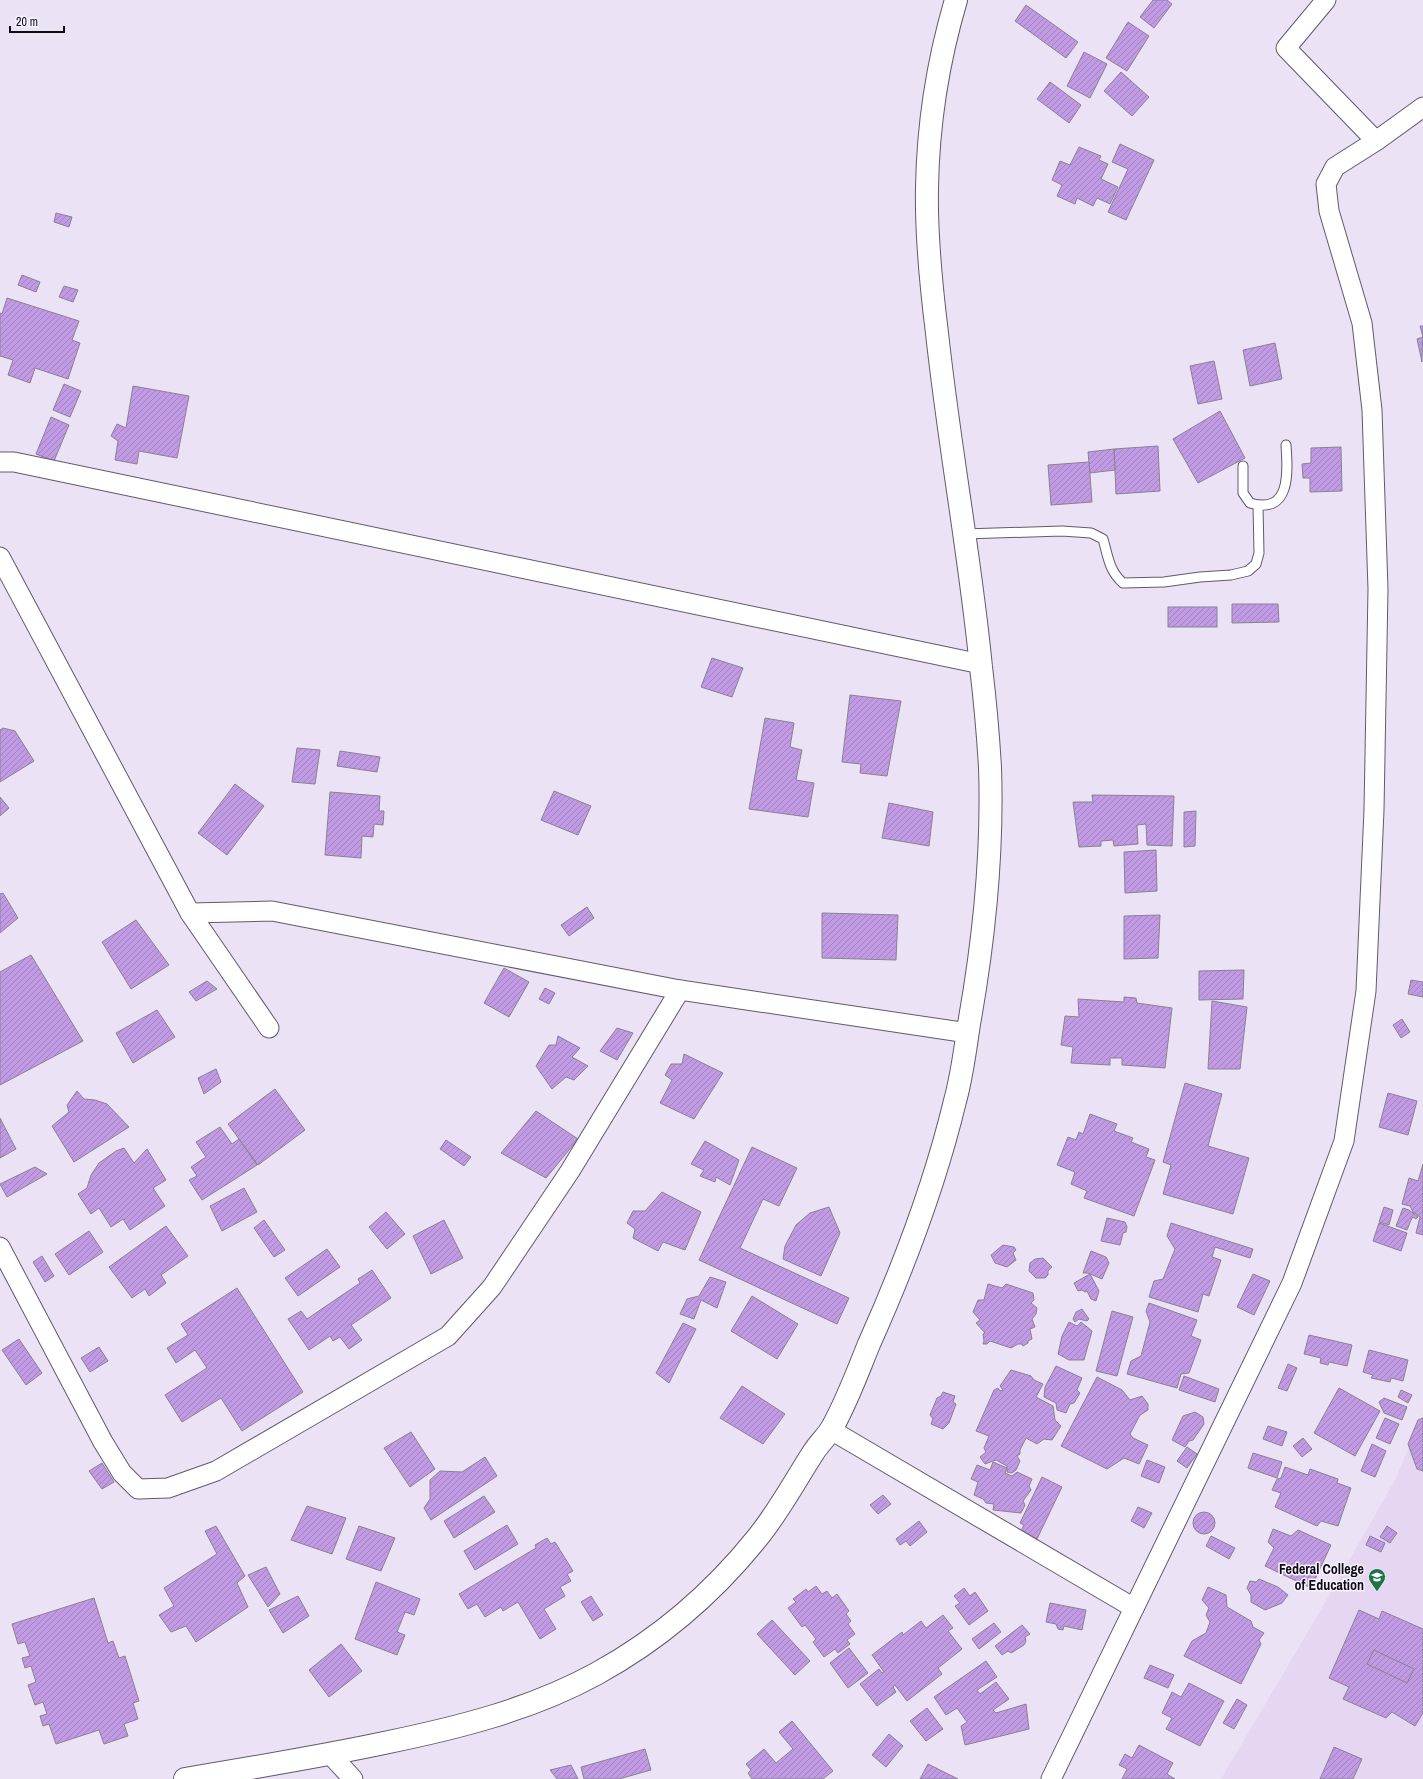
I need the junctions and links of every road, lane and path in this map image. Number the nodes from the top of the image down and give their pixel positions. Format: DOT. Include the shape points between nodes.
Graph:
graph roads {
  1 [pos="956,0"];
  2 [pos="1326,0"];
  3 [pos="1423,108"];
  4 [pos="1376,142"];
  5 [pos="1286,445"];
  6 [pos="0,462"];
  7 [pos="1243,466"];
  8 [pos="1258,505"];
  9 [pos="964,534"];
  10 [pos="0,557"];
  11 [pos="981,664"];
  12 [pos="190,913"];
  13 [pos="680,990"];
  14 [pos="269,1028"];
  15 [pos="968,1033"];
  16 [pos="0,1247"];
  17 [pos="831,1430"];
  18 [pos="1134,1608"];
  19 [pos="330,1754"];
  20 [pos="185,1779"];
  21 [pos="353,1779"];
  22 [pos="1051,1779"];
  1 -- 9 [label="main road" via="937,73 927,188 932,295"];
  2 -- 4 [label="street" via="1286,48"];
  3 -- 4 [label="street"];
  4 -- 18 [label="street" via="1334,167 1326,184 1329,211 1362,323 1372,410 1378,589 1374,810 1366,991 1344,1141 1292,1283"];
  5 -- 8 [label="lane" via="1287,479 1283,494 1276,501"];
  6 -- 11 [label="street" via="22,464"];
  7 -- 8 [label="lane" via="1243,493 1250,503"];
  8 -- 9 [label="lane" via="1259,553 1256,564 1248,571 1164,582 1123,584 1112,570 1103,539 1091,533 1062,531"];
  9 -- 11 [label="main road"];
  10 -- 12 [label="street"];
  11 -- 15 [label="main road" via="990,766 990,816 982,938"];
  12 -- 13 [label="street" via="272,911"];
  12 -- 14 [label="street"];
  13 -- 15 [label="street"];
  13 -- 16 [label="street" via="566,1177 492,1287 448,1336 216,1471 168,1488 138,1489 122,1473"];
  15 -- 17 [label="main road" via="958,1093 949,1127 913,1237"];
  17 -- 18 [label="street"];
  17 -- 19 [label="main road" via="817,1445 789,1494 759,1535 726,1573 678,1618 620,1659 558,1693 500,1714 426,1734"];
  18 -- 22 [label="street"];
  19 -- 20 [label="main road"];
  19 -- 21 [label="street"];
}
